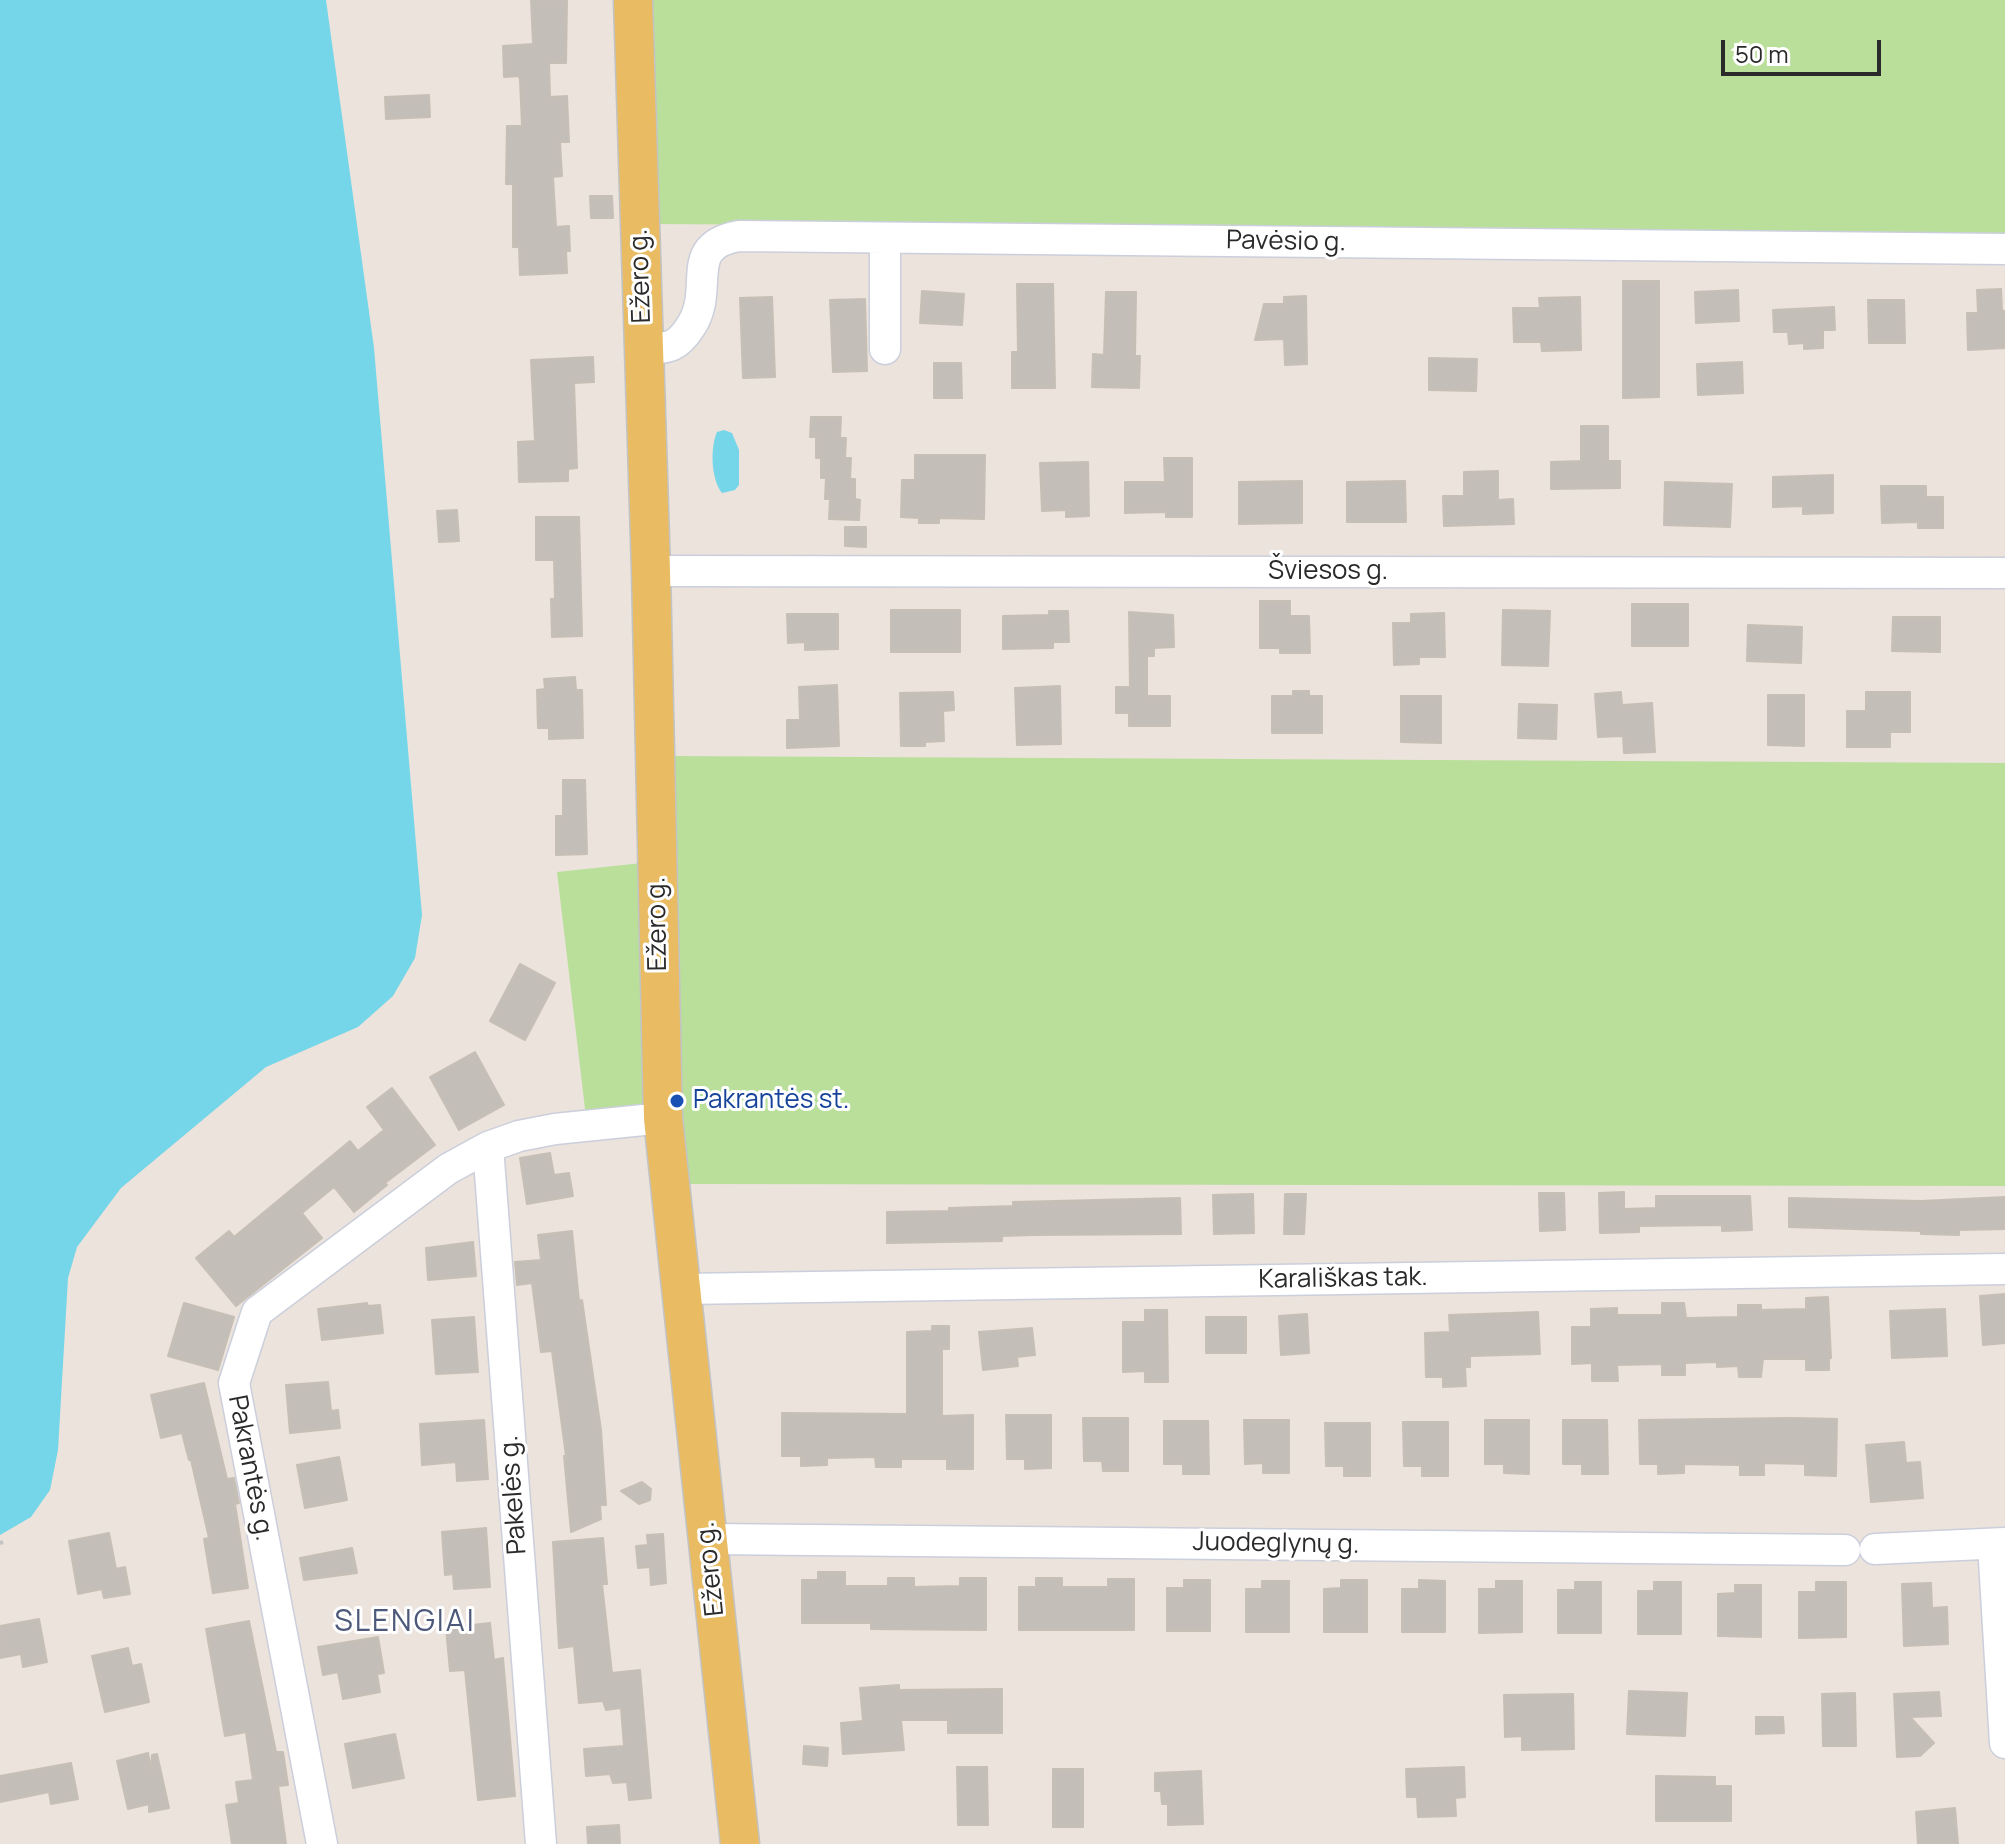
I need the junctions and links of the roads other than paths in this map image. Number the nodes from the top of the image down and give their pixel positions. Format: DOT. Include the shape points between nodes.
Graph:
graph roads {
  1 [pos="633,0"];
  2 [pos="885,238"];
  3 [pos="2005,249"];
  4 [pos="644,349"];
  5 [pos="885,349"];
  6 [pos="651,571"];
  7 [pos="2005,573"];
  8 [pos="663,1118"];
  9 [pos="488,1147"];
  10 [pos="2005,1269"];
  11 [pos="681,1289"];
  12 [pos="708,1539"];
  13 [pos="1999,1544"];
  14 [pos="1875,1549"];
  15 [pos="1845,1550"];
  16 [pos="2005,1743"];
  17 [pos="322,1844"];
  18 [pos="541,1844"];
  19 [pos="740,1844"];
  1 -- 4 [label="main road, Ežero g."];
  2 -- 3 [label="street, Pavėsio g."];
  2 -- 4 [label="street, Pavėsio g." via="723,240 704,258 700,313 683,339 670,347"];
  2 -- 5 [label="street"];
  4 -- 6 [label="main road, Ežero g."];
  6 -- 7 [label="street, Šviesos g."];
  6 -- 8 [label="main road, Ežero g."];
  8 -- 9 [label="street, Pakrantės g." via="555,1129"];
  8 -- 11 [label="main road, Ežero g."];
  9 -- 17 [label="street, Pakrantės g." via="448,1169 257,1312 234,1383"];
  9 -- 18 [label="street, Pakelės g."];
  10 -- 11 [label="street, Karališkas tak."];
  11 -- 12 [label="main road, Ežero g."];
  12 -- 15 [label="street, Juodeglynų g."];
  12 -- 19 [label="main road, Ežero g."];
  13 -- 14 [label="street"];
  13 -- 16 [label="street"];
}
